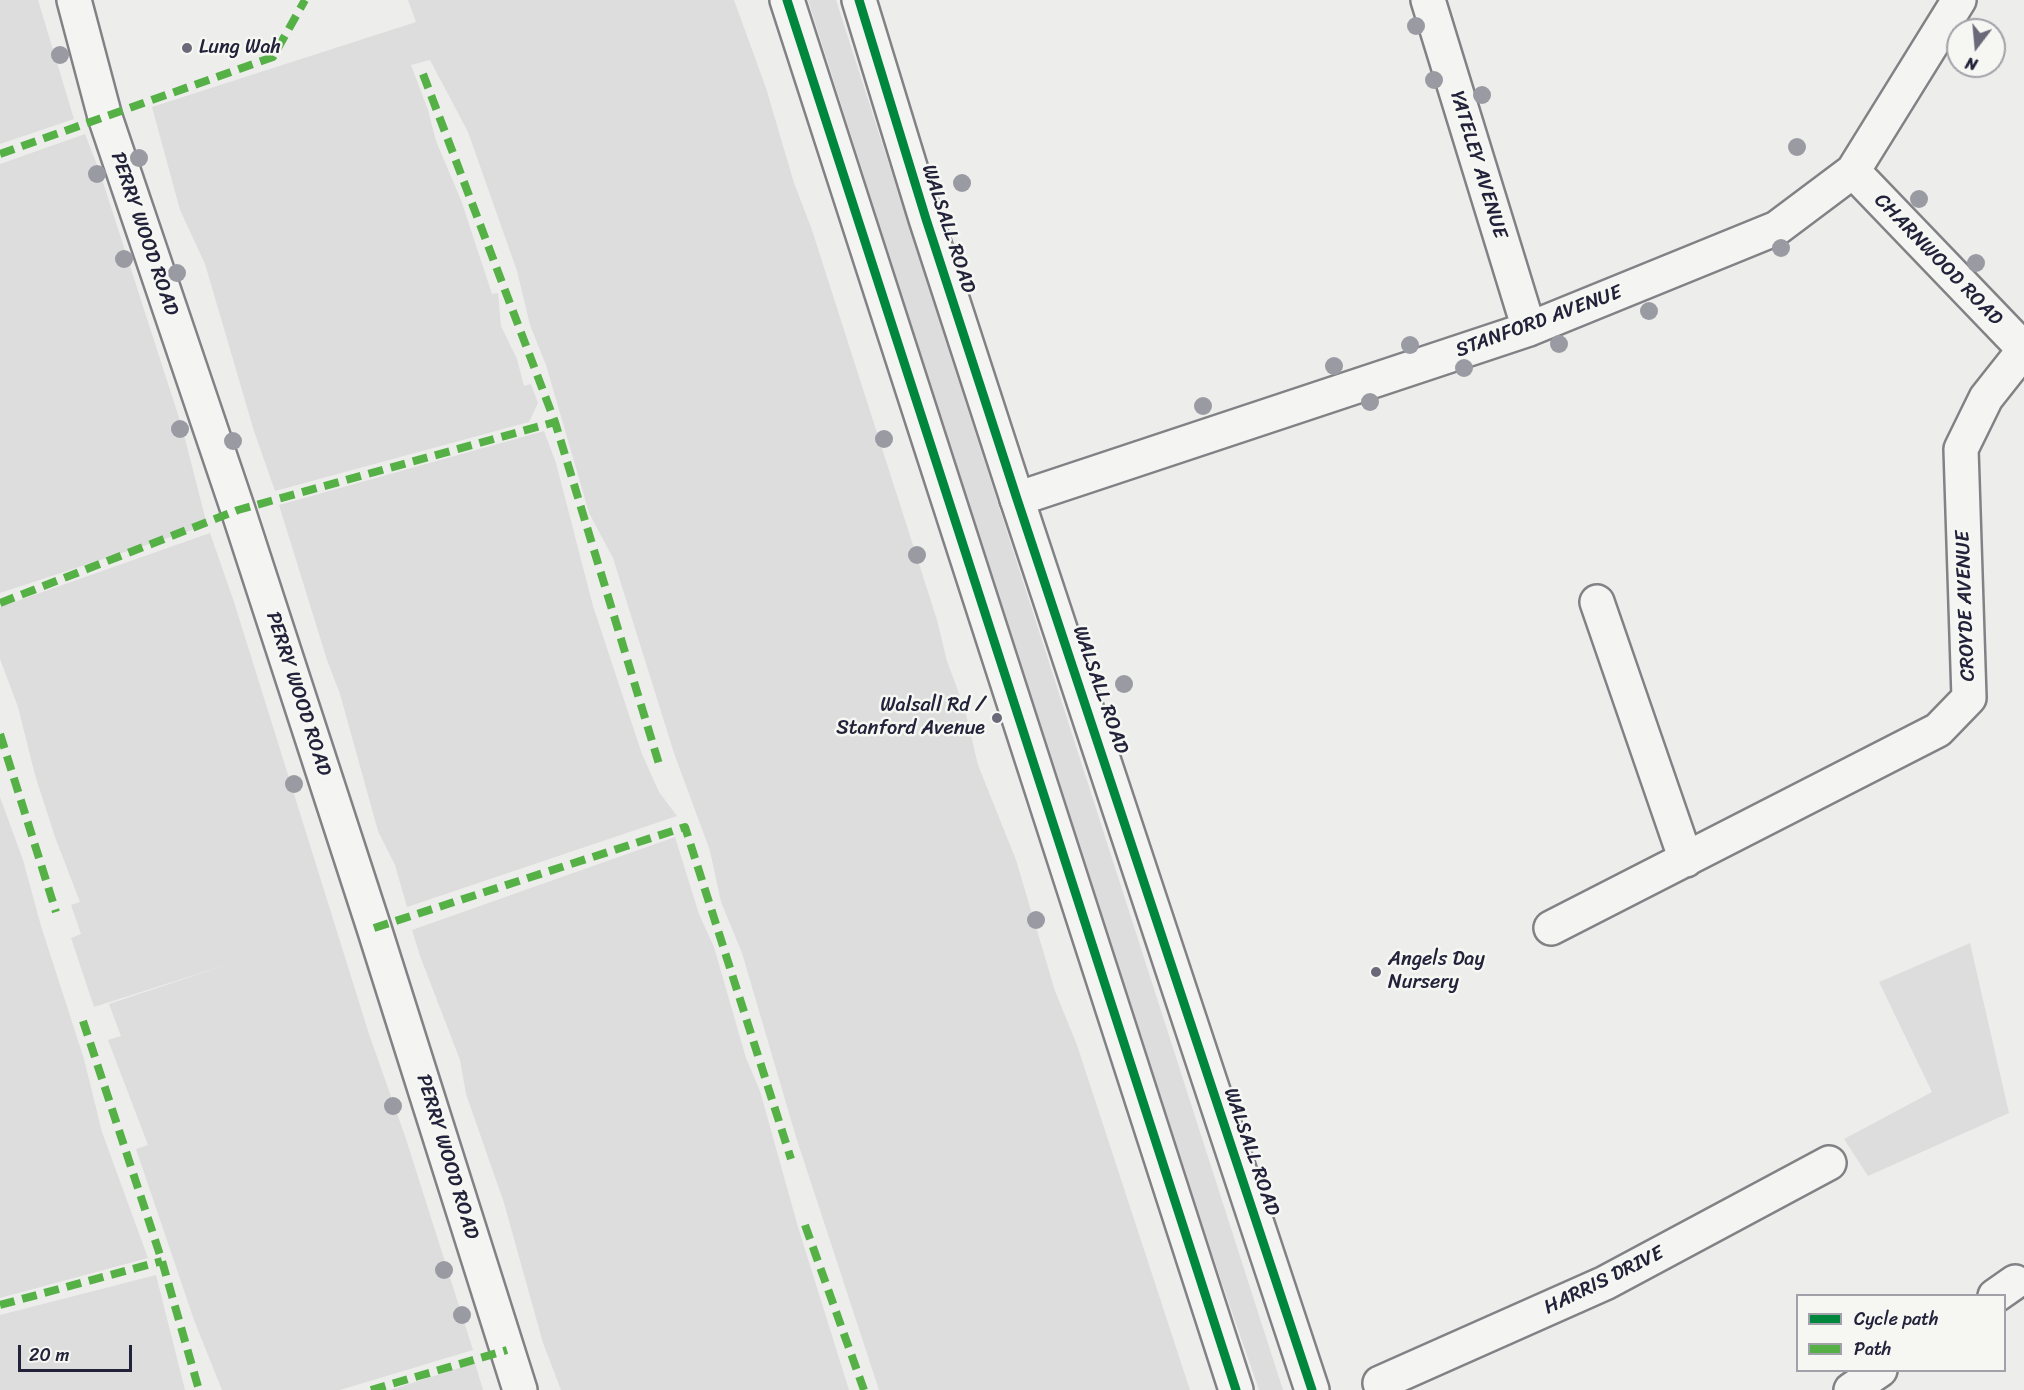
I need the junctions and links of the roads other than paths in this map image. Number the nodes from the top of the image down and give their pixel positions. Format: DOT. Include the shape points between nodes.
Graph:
graph roads {
  1 [pos="74,0"];
  2 [pos="787,0"];
  3 [pos="859,0"];
  4 [pos="1428,0"];
  5 [pos="1959,0"];
  6 [pos="1852,171"];
  7 [pos="1528,329"];
  8 [pos="2024,350"];
  9 [pos="1017,499"];
  10 [pos="1597,602"];
  11 [pos="1686,860"];
  12 [pos="1551,928"];
  13 [pos="1829,1163"];
  14 [pos="1878,1372"];
  15 [pos="520,1390"];
  16 [pos="1236,1390"];
  17 [pos="1312,1390"];
  18 [pos="1384,1390"];
  19 [pos="1851,1390"];
  1 -- 15 [label="main road, PERRY WOOD ROAD" via="105,117 323,770"];
  2 -- 16 [label="main road"];
  3 -- 9 [label="main road, WALSALL ROAD"];
  4 -- 7 [label="main road, YATELEY AVENUE"];
  5 -- 6 [label="main road, STANFORD AVENUE"];
  6 -- 7 [label="main road, STANFORD AVENUE" via="1777,228"];
  6 -- 8 [label="main road, CHARNWOOD ROAD"];
  7 -- 9 [label="main road, STANFORD AVENUE"];
  8 -- 11 [label="main road, CROYDE AVENUE" via="1986,398 1961,449 1969,698 1938,730"];
  9 -- 17 [label="main road, WALSALL ROAD"];
  10 -- 11 [label="main road"];
  11 -- 12 [label="main road, CROYDE AVENUE"];
  13 -- 18 [label="main road, HARRIS DRIVE" via="1605,1283 1380,1383"];
  14 -- 19 [label="main road"];
}
